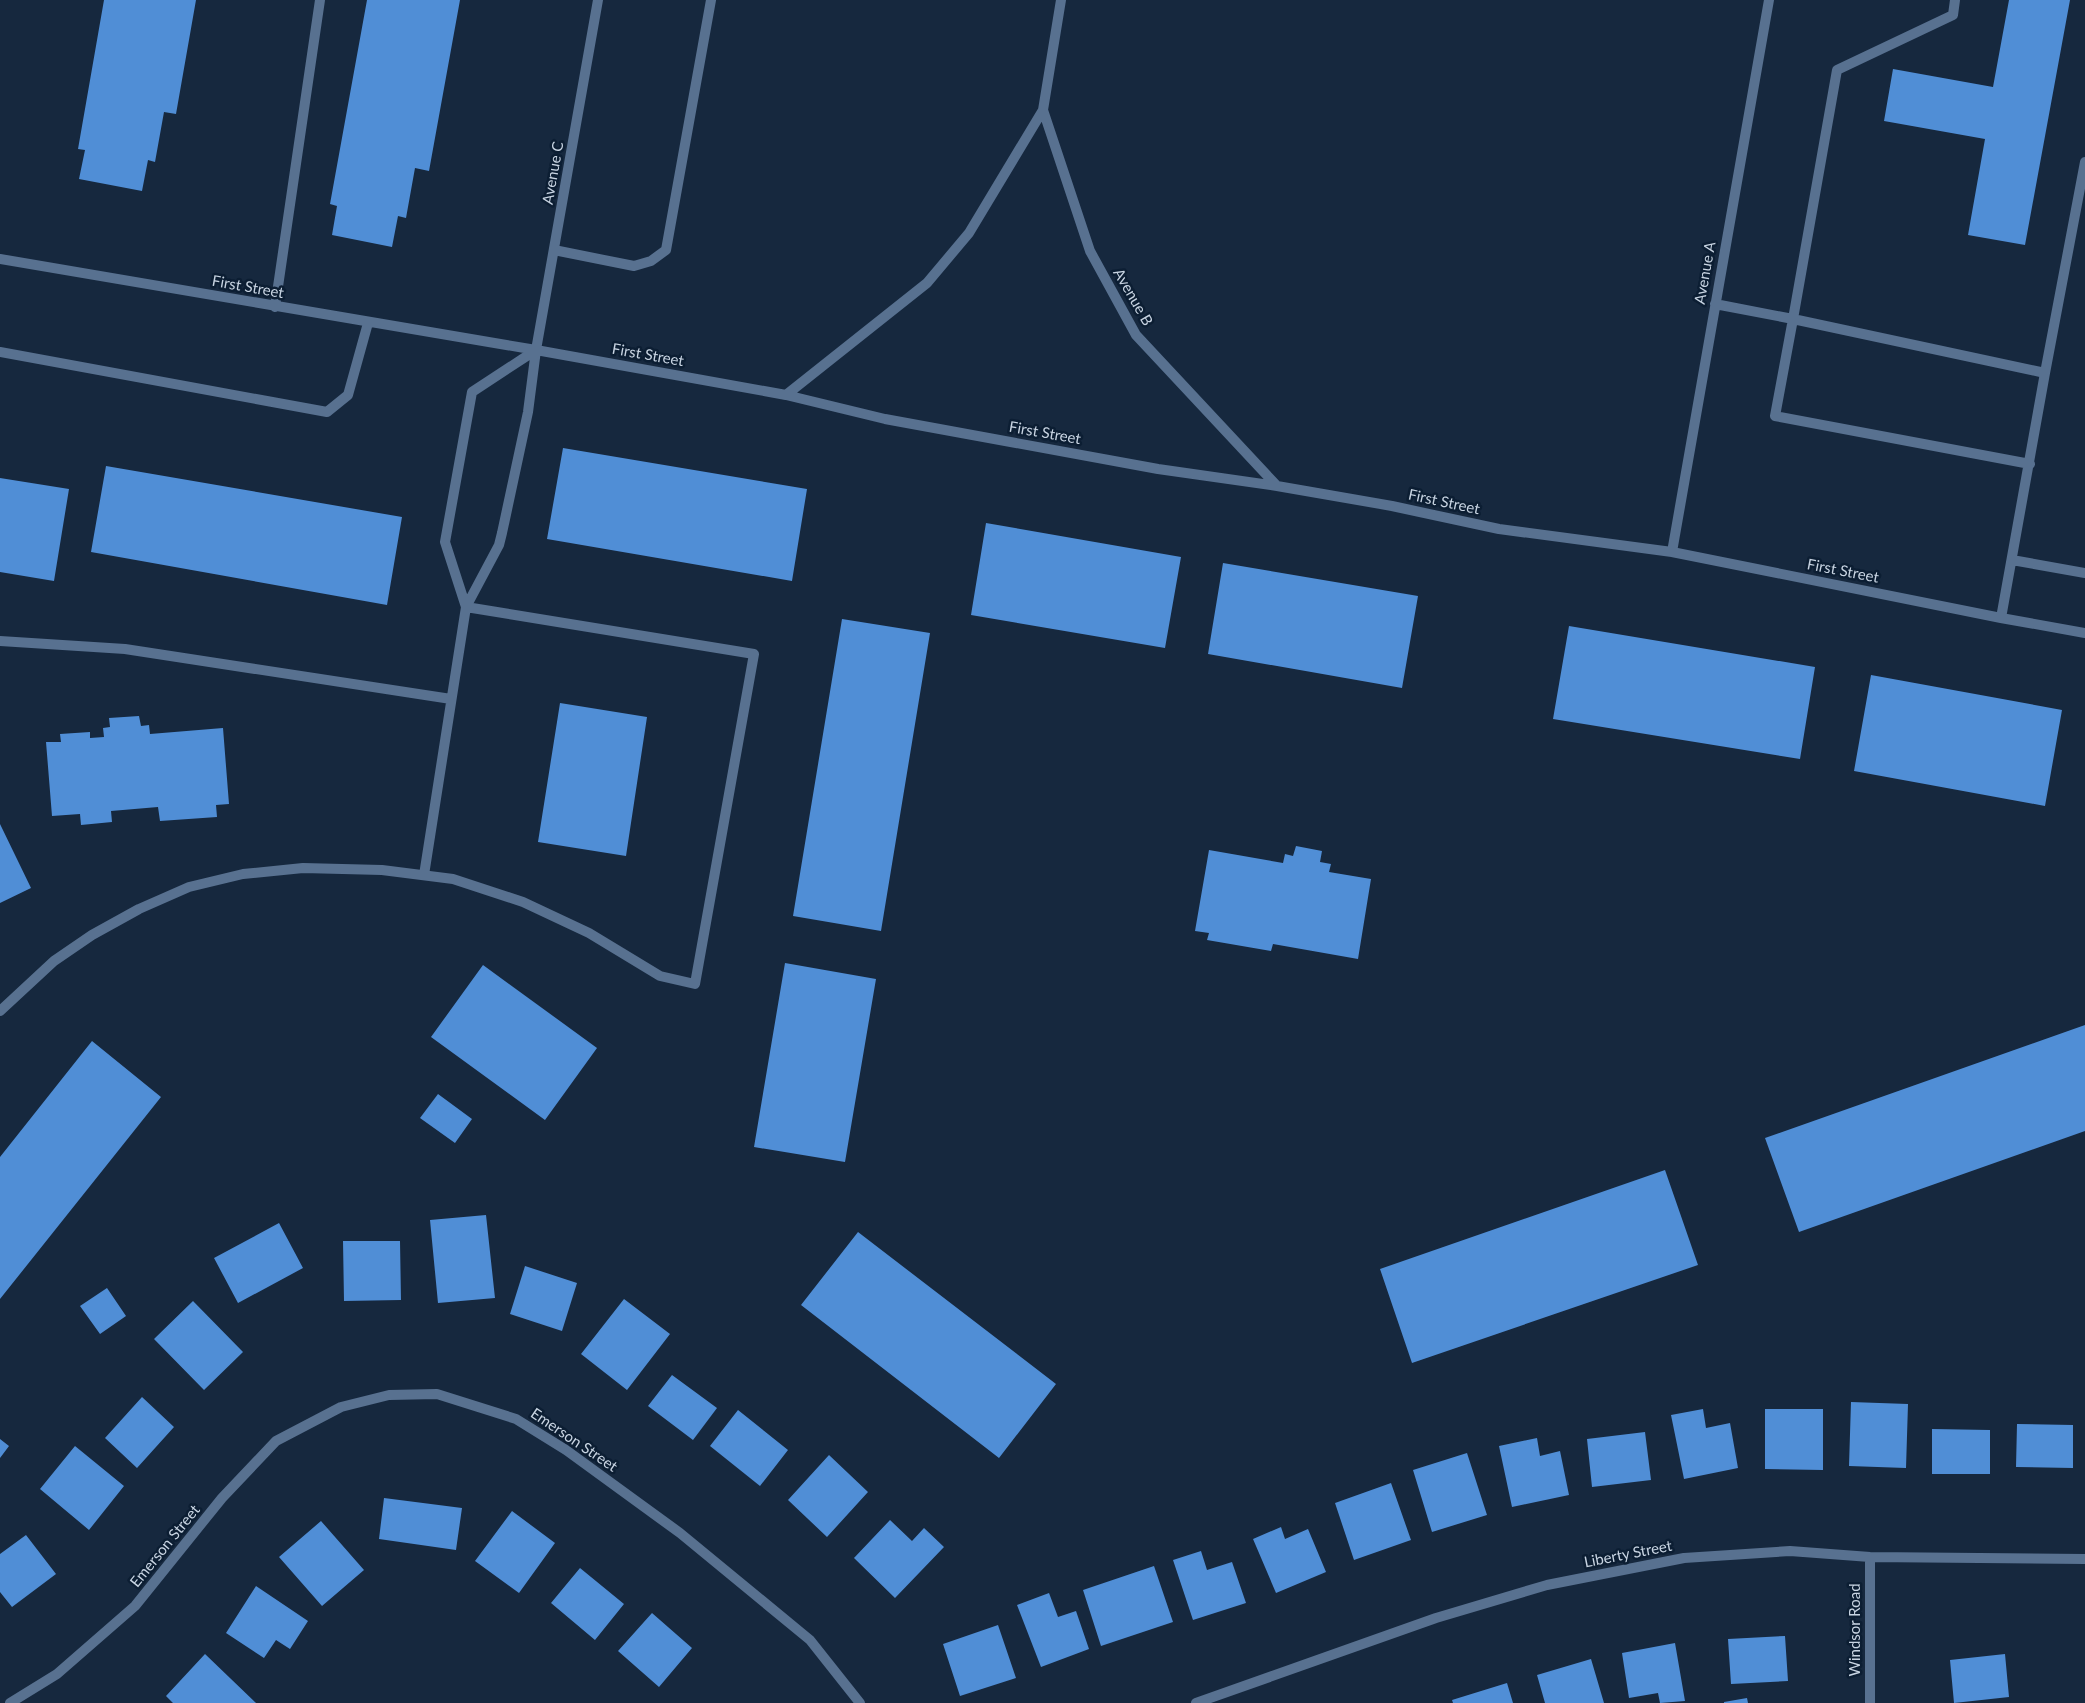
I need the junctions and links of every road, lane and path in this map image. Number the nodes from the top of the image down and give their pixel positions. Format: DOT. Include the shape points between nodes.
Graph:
graph roads {
  1 [pos="320,0"];
  2 [pos="598,0"];
  3 [pos="712,0"];
  4 [pos="1061,0"];
  5 [pos="1769,0"];
  6 [pos="1955,0"];
  7 [pos="1042,110"];
  8 [pos="2085,162"];
  9 [pos="554,250"];
  10 [pos="0,260"];
  11 [pos="1714,304"];
  12 [pos="275,307"];
  13 [pos="1793,319"];
  14 [pos="368,323"];
  15 [pos="536,350"];
  16 [pos="0,352"];
  17 [pos="2045,373"];
  18 [pos="786,395"];
  19 [pos="2030,464"];
  20 [pos="1277,486"];
  21 [pos="1672,552"];
  22 [pos="2012,560"];
  23 [pos="2085,573"];
  24 [pos="466,607"];
  25 [pos="2001,618"];
  26 [pos="2085,632"];
  27 [pos="0,641"];
  28 [pos="451,699"];
  29 [pos="424,875"];
  30 [pos="0,1011"];
  31 [pos="1870,1557"];
  32 [pos="2085,1559"];
  33 [pos="10,1703"];
  34 [pos="860,1703"];
  35 [pos="1196,1703"];
  36 [pos="1870,1703"];
  1 -- 12 [label="street"];
  2 -- 9 [label="street, Avenue C"];
  3 -- 9 [label="street" via="666,250 651,261 634,266"];
  4 -- 7 [label="street, Avenue B"];
  5 -- 11 [label="street, Avenue A"];
  6 -- 13 [label="street" via="1953,15 1837,70"];
  7 -- 18 [label="street, Avenue B" via="969,233 927,283"];
  7 -- 20 [label="street, Avenue B" via="1090,251 1136,335"];
  8 -- 17 [label="street"];
  9 -- 15 [label="street, Avenue C"];
  10 -- 12 [label="street, First Street"];
  11 -- 13 [label="street"];
  11 -- 21 [label="street, Avenue A"];
  12 -- 14 [label="street, First Street"];
  13 -- 17 [label="street"];
  13 -- 19 [label="street" via="1775,416"];
  14 -- 15 [label="street, First Street"];
  14 -- 16 [label="street" via="348,395 327,412"];
  15 -- 18 [label="street, First Street"];
  15 -- 24 [label="street, Avenue C" via="528,412 499,545"];
  15 -- 24 [label="street" via="472,392 445,542"];
  17 -- 19 [label="street"];
  18 -- 20 [label="street, First Street" via="885,419"];
  19 -- 22 [label="street"];
  20 -- 21 [label="street, First Street" via="1499,528"];
  21 -- 25 [label="street, First Street"];
  22 -- 23 [label="street"];
  22 -- 25 [label="street"];
  24 -- 28 [label="street"];
  24 -- 29 [label="street" via="754,654 695,984 660,976 589,933 523,902 453,878"];
  25 -- 26 [label="street, First Street"];
  27 -- 28 [label="street" via="126,649"];
  28 -- 29 [label="street"];
  29 -- 30 [label="street" via="382,870 303,868 243,874 189,888 139,909 92,935 54,961"];
  31 -- 32 [label="street, Liberty Street"];
  31 -- 35 [label="street, Liberty Street" via="1790,1552 1684,1558 1547,1585 1436,1618"];
  31 -- 36 [label="street, Windsor Road"];
  33 -- 34 [label="street, Emerson Street" via="57,1674 136,1606 222,1498 276,1441 341,1407 389,1395 437,1394 516,1419 680,1533 810,1640"];
}
